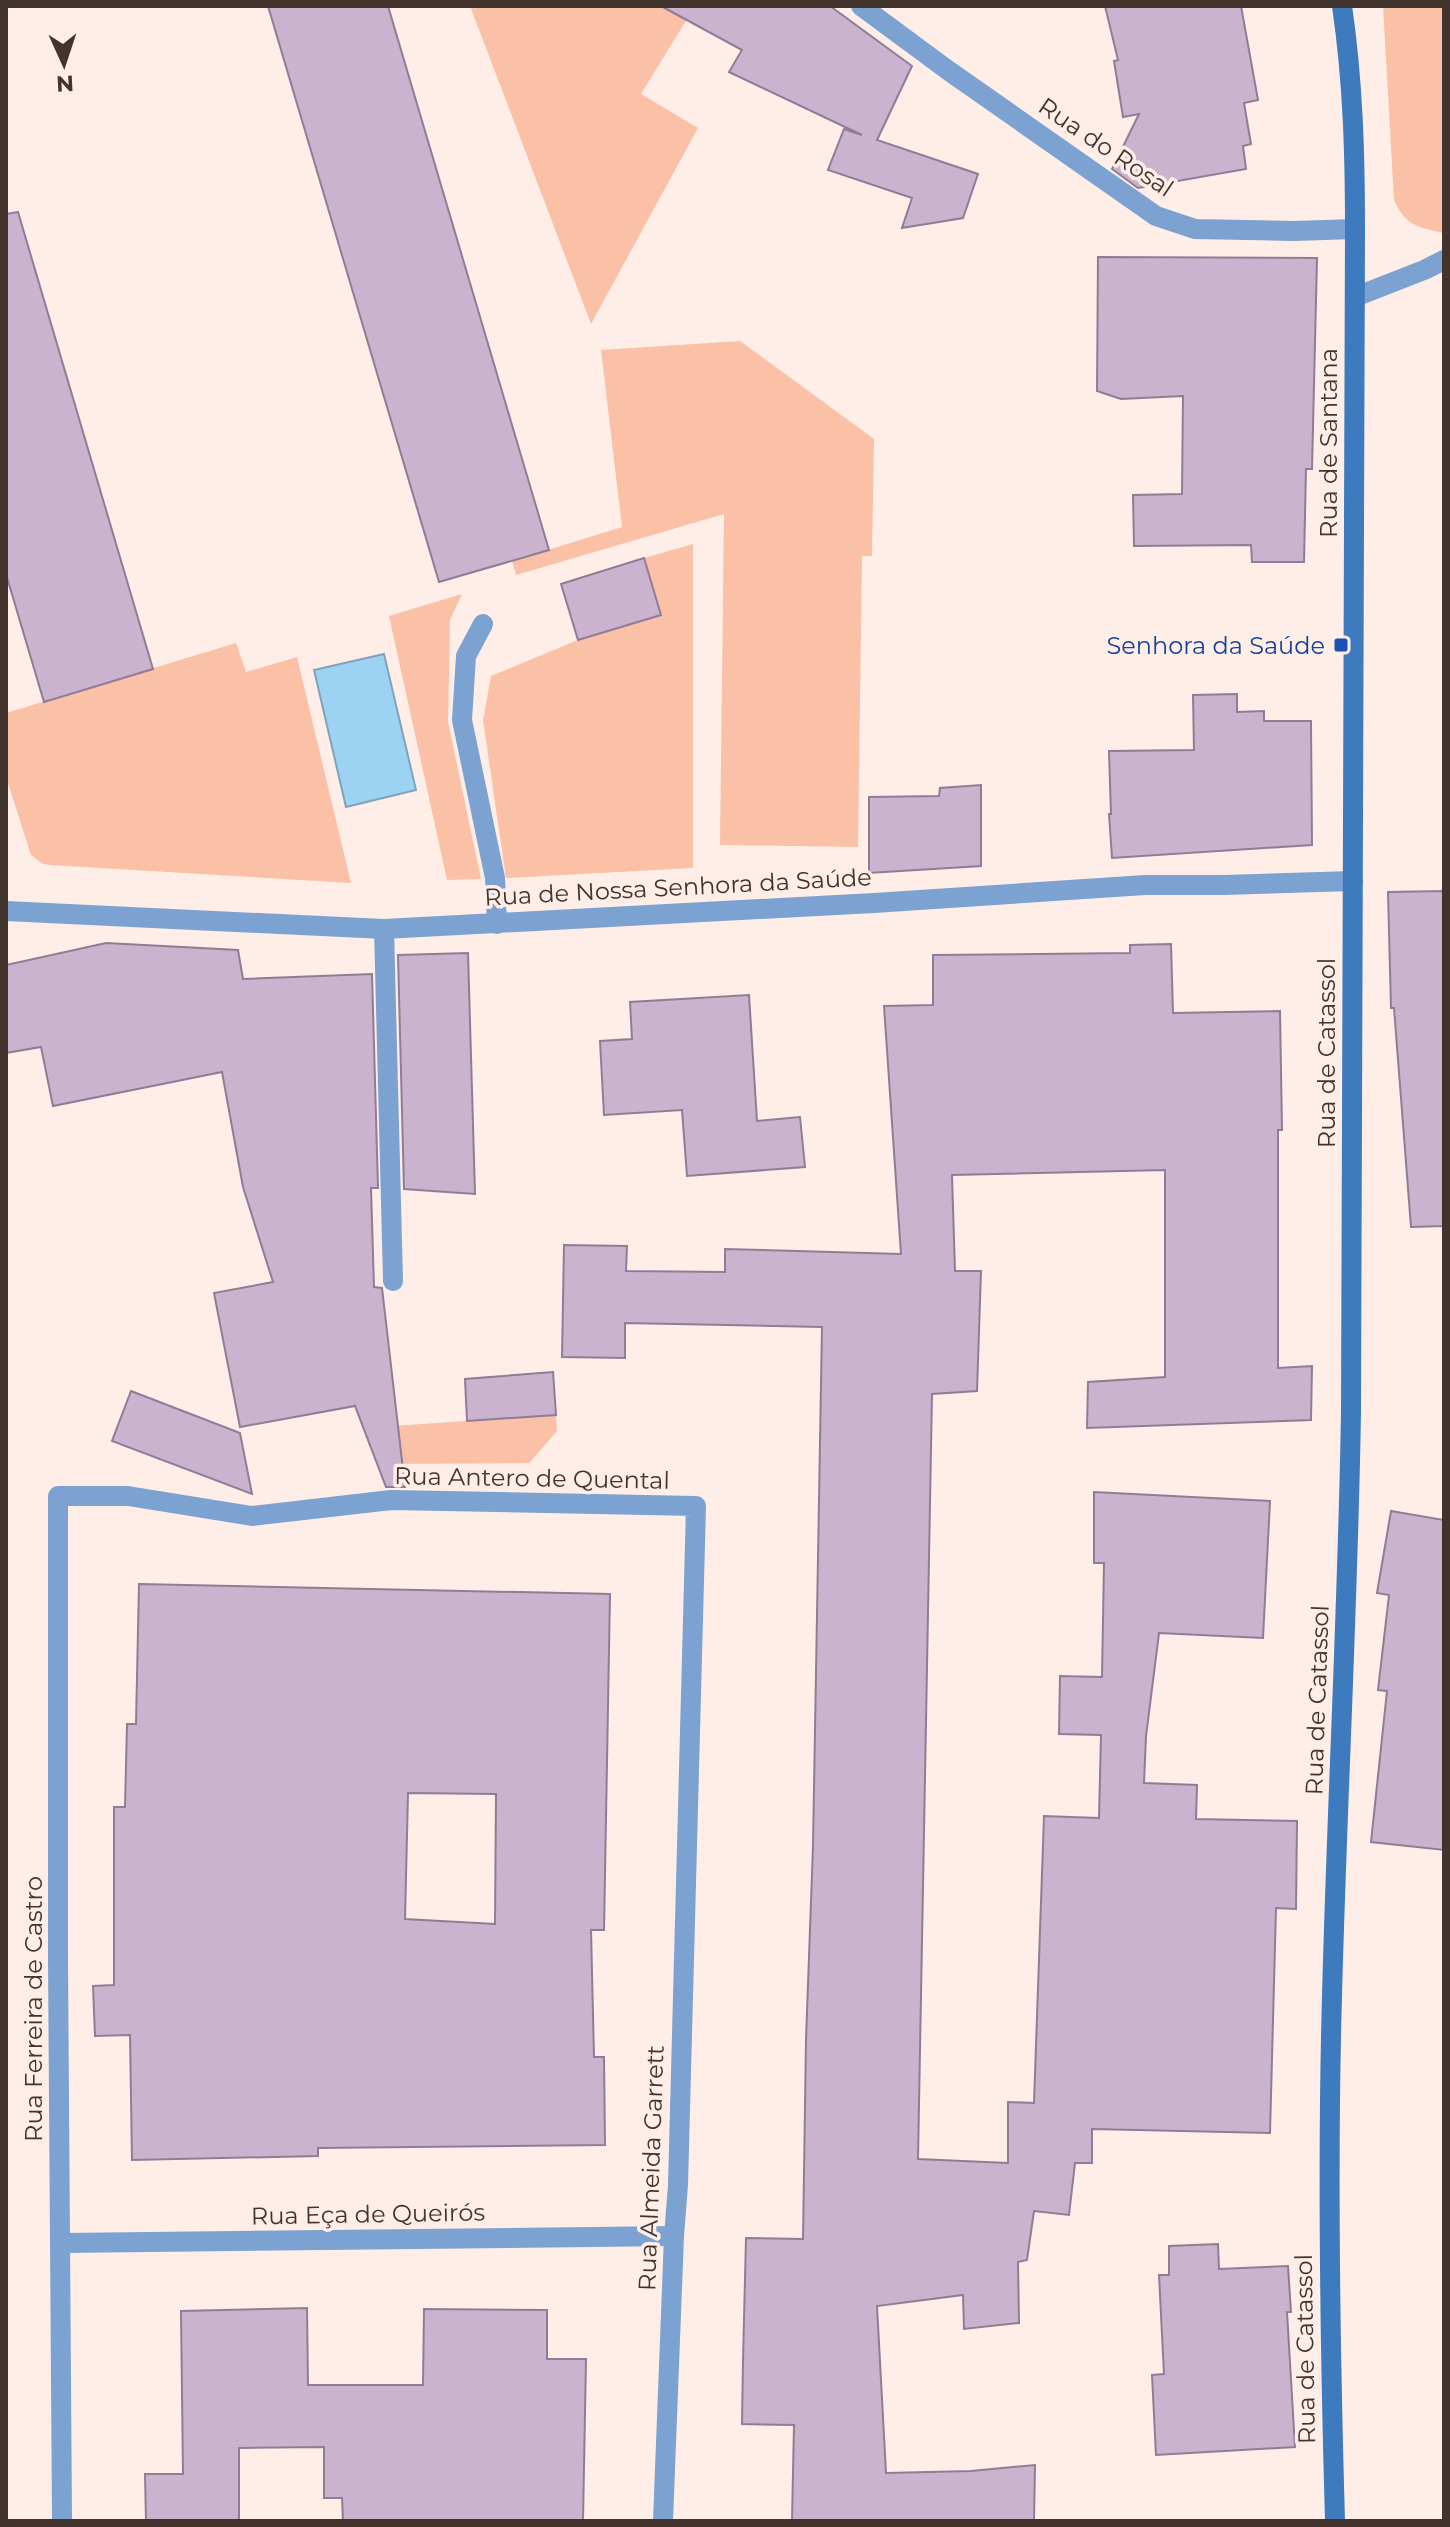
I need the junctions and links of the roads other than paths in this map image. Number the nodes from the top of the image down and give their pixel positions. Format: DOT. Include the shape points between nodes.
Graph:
graph roads {
  1 [pos="861,6"];
  2 [pos="1342,6"];
  3 [pos="1355,229"];
  4 [pos="1444,260"];
  5 [pos="1355,297"];
  6 [pos="483,624"];
  7 [pos="1353,881"];
  8 [pos="6,911"];
  9 [pos="497,924"];
  10 [pos="384,929"];
  11 [pos="393,1281"];
  12 [pos="58,1496"];
  13 [pos="687,1818"];
  14 [pos="674,2236"];
  15 [pos="62,2243"];
  16 [pos="62,2521"];
  17 [pos="663,2521"];
  18 [pos="1335,2521"];
  1 -- 3 [label="street, Rua do Rosal" via="1156,216 1195,229"];
  2 -- 3 [label="main road, Rua de Santana" via="1355,125"];
  3 -- 5 [label="main road, Rua de Santana"];
  4 -- 5 [label="street"];
  5 -- 7 [label="main road, Rua de Santana"];
  6 -- 9 [label="street" via="466,656 462,720 495,878"];
  7 -- 9 [label="street, Rua de Nossa Senhora da Saúde" via="1145,885"];
  7 -- 18 [label="main road, Rua de Catassol" via="1349,1553 1329,2144"];
  8 -- 10 [label="street, Rua de Nossa Senhora da Saúde"];
  9 -- 10 [label="street, Rua de Nossa Senhora da Saúde"];
  10 -- 11 [label="street"];
  12 -- 13 [label="street, Rua Antero de Quental" via="128,1496 252,1516 391,1500 696,1506"];
  12 -- 15 [label="street, Rua Ferreira de Castro"];
  13 -- 14 [label="street, Rua Almeida Garrett"];
  14 -- 15 [label="street, Rua Eça de Queirós"];
  14 -- 17 [label="street, Rua Almeida Garrett"];
  15 -- 16 [label="street, Rua Ferreira de Castro"];
}
